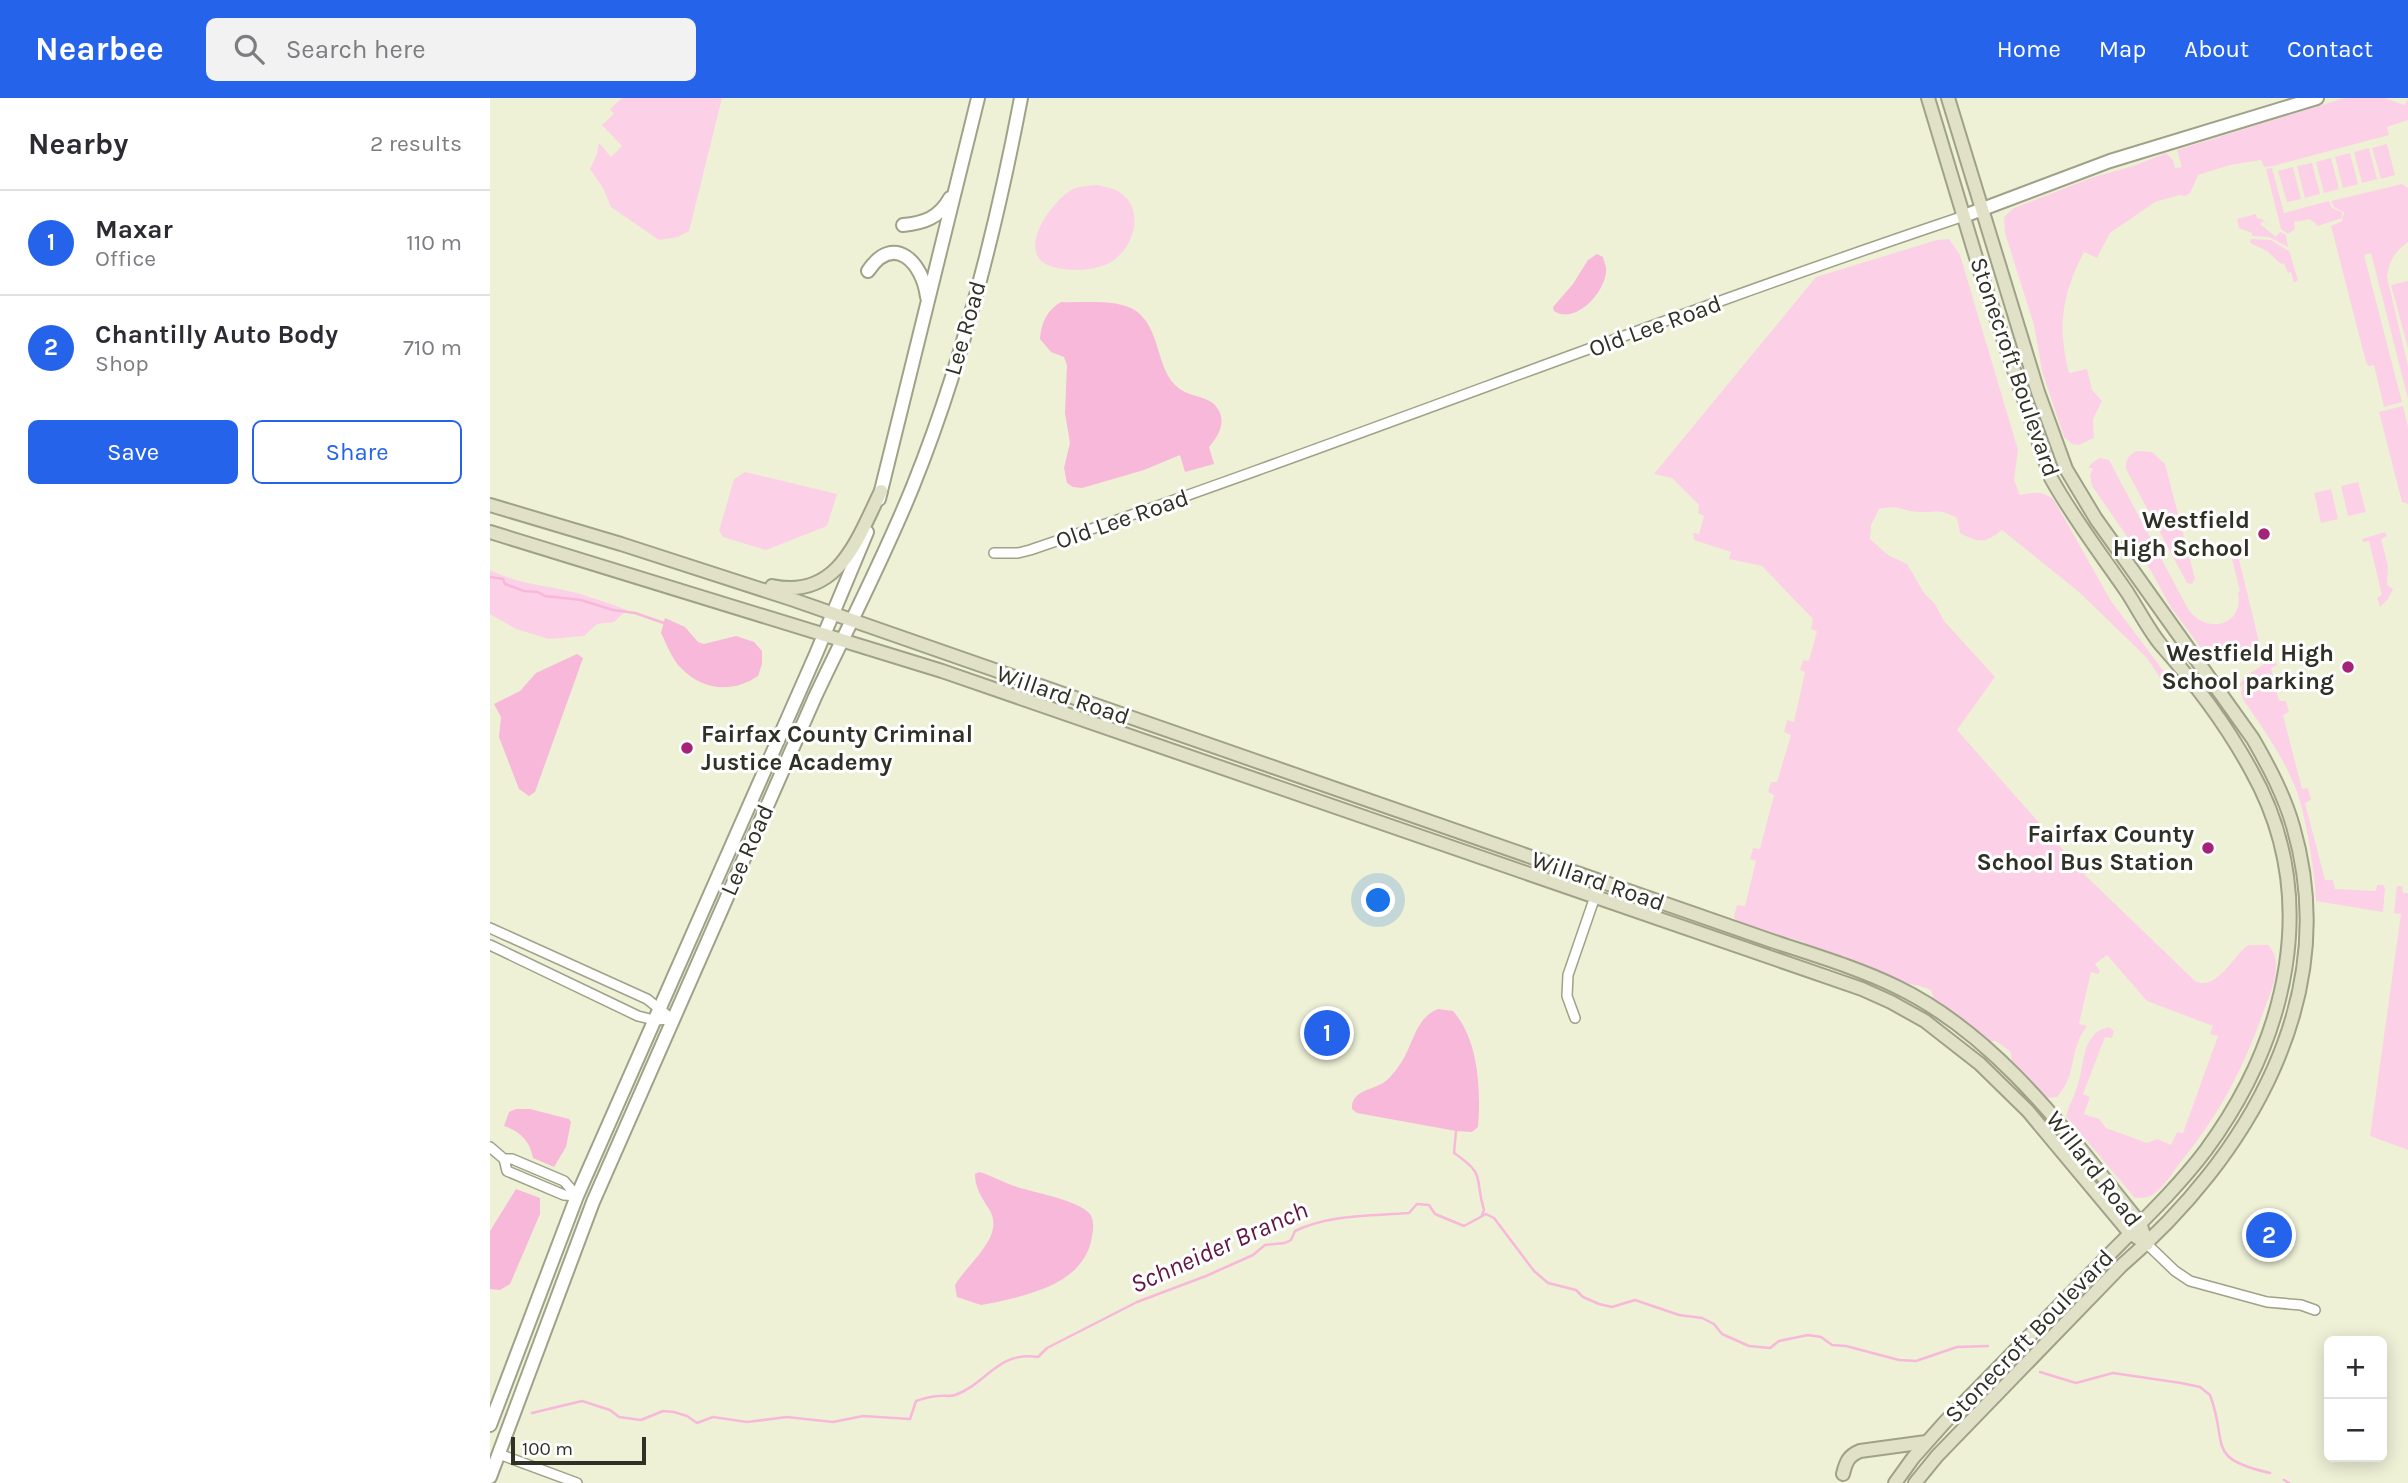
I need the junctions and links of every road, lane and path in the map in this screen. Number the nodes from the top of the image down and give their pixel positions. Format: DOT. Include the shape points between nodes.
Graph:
graph roads {
  1 [pos="978,98"];
  2 [pos="1021,98"];
  3 [pos="1928,98"];
  4 [pos="1948,98"];
  5 [pos="2317,98"];
  6 [pos="956,185"];
  7 [pos="1983,208"];
  8 [pos="1964,216"];
  9 [pos="903,225"];
  10 [pos="868,271"];
  11 [pos="928,302"];
  12 [pos="881,492"];
  13 [pos="490,505"];
  14 [pos="490,532"];
  15 [pos="994,553"];
  16 [pos="721,576"];
  17 [pos="831,613"];
  18 [pos="854,621"];
  19 [pos="824,634"];
  20 [pos="845,639"];
  21 [pos="1600,882"];
  22 [pos="1594,898"];
  23 [pos="490,929"];
  24 [pos="490,945"];
  25 [pos="659,1007"];
  26 [pos="1575,1018"];
  27 [pos="672,1019"];
  28 [pos="654,1020"];
  29 [pos="490,1147"];
  30 [pos="577,1196"];
  31 [pos="2140,1223"];
  32 [pos="2130,1233"];
  33 [pos="2147,1244"];
  34 [pos="2315,1310"];
  35 [pos="490,1425"];
  36 [pos="1926,1442"];
  37 [pos="499,1454"];
  38 [pos="1843,1474"];
  39 [pos="490,1477"];
  40 [pos="578,1483"];
  41 [pos="1895,1483"];
  42 [pos="1915,1483"];
  1 -- 6 [label="street, Lee Road"];
  2 -- 18 [label="street, Lee Road" via="958,355 913,485"];
  3 -- 8 [label="main road, Stonecroft Boulevard"];
  4 -- 7 [label="main road, Stonecroft Boulevard"];
  5 -- 7 [label="street, Old Lee Road" via="2110,161"];
  6 -- 9 [label="street" via="933,218"];
  6 -- 11 [label="street, Lee Road"];
  7 -- 8 [label="street, Old Lee Road"];
  7 -- 33 [label="main road, Stonecroft Boulevard" via="2066,469 2263,757 2293,826 2305,882 2304,972 2293,1020 2275,1065 2216,1165"];
  8 -- 15 [label="street, Old Lee Road" via="1163,506 1030,550"];
  8 -- 31 [label="main road, Stonecroft Boulevard" via="2051,478 2161,645 2252,770 2277,831 2286,874 2290,918 2287,964 2265,1045 2219,1132"];
  10 -- 11 [label="street" via="888,253 906,256 923,277"];
  11 -- 12 [label="street, Lee Road"];
  12 -- 16 [label="main road" via="849,554 819,582 791,589"];
  12 -- 17 [label="street, Lee Road"];
  13 -- 16 [label="main road, Willard Road"];
  14 -- 19 [label="main road, Willard Road"];
  16 -- 17 [label="main road, Willard Road"];
  17 -- 18 [label="main road, Willard Road"];
  17 -- 19 [label="street, Lee Road"];
  18 -- 20 [label="street, Lee Road"];
  18 -- 21 [label="main road, Willard Road"];
  19 -- 20 [label="main road, Willard Road"];
  19 -- 25 [label="street, Lee Road"];
  20 -- 22 [label="main road, Willard Road"];
  20 -- 27 [label="street, Lee Road" via="814,697"];
  21 -- 22 [label="street"];
  21 -- 31 [label="main road, Willard Road" via="1868,974 1934,1008 1991,1052 2040,1100"];
  22 -- 26 [label="street" via="1569,975 1567,996"];
  22 -- 32 [label="main road, Willard Road" via="1862,989 1925,1021 1980,1064 2028,1111"];
  23 -- 25 [label="street"];
  24 -- 28 [label="street"];
  25 -- 27 [label="street"];
  25 -- 28 [label="street, Lee Road"];
  27 -- 28 [label="street"];
  27 -- 37 [label="street, Lee Road" via="588,1214"];
  28 -- 30 [label="street, Lee Road"];
  29 -- 30 [label="street" via="504,1159 565,1181"];
  30 -- 35 [label="street, Lee Road"];
  31 -- 32 [label="main road, Stonecroft Boulevard"];
  31 -- 33 [label="main road, Willard Road"];
  32 -- 33 [label="main road, Willard Road"];
  32 -- 36 [label="main road, Stonecroft Boulevard"];
  33 -- 34 [label="street" via="2190,1281"];
  33 -- 42 [label="main road, Stonecroft Boulevard"];
  36 -- 38 [label="main road" via="1852,1454"];
  36 -- 41 [label="main road, Stonecroft Boulevard"];
  37 -- 39 [label="street, Lee Road"];
  37 -- 40 [label="street"];
}
